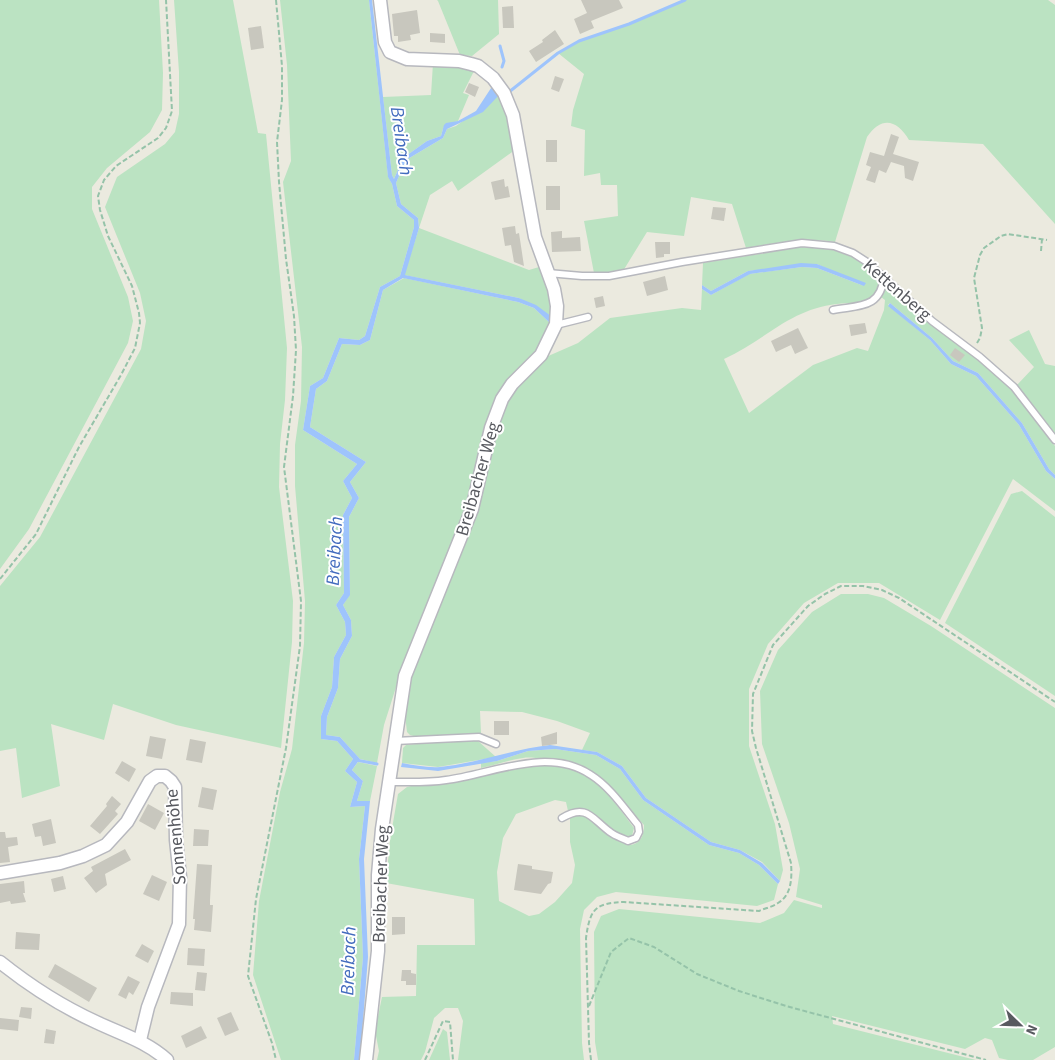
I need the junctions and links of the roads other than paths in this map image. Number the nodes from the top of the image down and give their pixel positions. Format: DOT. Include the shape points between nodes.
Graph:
graph roads {
  1 [pos="380,0"];
  2 [pos="547,272"];
  3 [pos="884,276"];
  4 [pos="833,310"];
  5 [pos="588,317"];
  6 [pos="556,324"];
  7 [pos="1055,440"];
  8 [pos="395,742"];
  9 [pos="496,744"];
  10 [pos="389,782"];
  11 [pos="562,818"];
  12 [pos="0,873"];
  13 [pos="0,962"];
  14 [pos="140,1040"];
  15 [pos="167,1060"];
  16 [pos="366,1060"];
  1 -- 2 [label="street, Breibacher Weg" via="390,52 407,59 460,61 478,66 504,93 513,115 529,210"];
  2 -- 3 [label="lane, Kettenberg" via="609,276 802,242 852,253"];
  2 -- 6 [label="street, Breibacher Weg" via="557,306"];
  3 -- 4 [label="lane" via="878,298"];
  3 -- 7 [label="lane, Kettenberg" via="932,321 1014,386"];
  5 -- 6 [label="lane"];
  6 -- 8 [label="street, Breibacher Weg" via="541,354 502,399 491,428 472,509 405,676"];
  8 -- 9 [label="lane" via="479,736"];
  8 -- 10 [label="street, Breibacher Weg"];
  10 -- 11 [label="lane" via="448,780 532,762 565,764 591,775 607,788 638,825 639,832 636,838 628,841 582,811"];
  10 -- 16 [label="street, Breibacher Weg" via="378,866 378,951"];
  12 -- 14 [label="street, Sonnenhöhe" via="60,863 106,845 127,822 150,781 157,776 171,780 175,787 180,924 148,1007"];
  13 -- 14 [label="street" via="30,986 62,1004"];
  14 -- 15 [label="street"];
}
